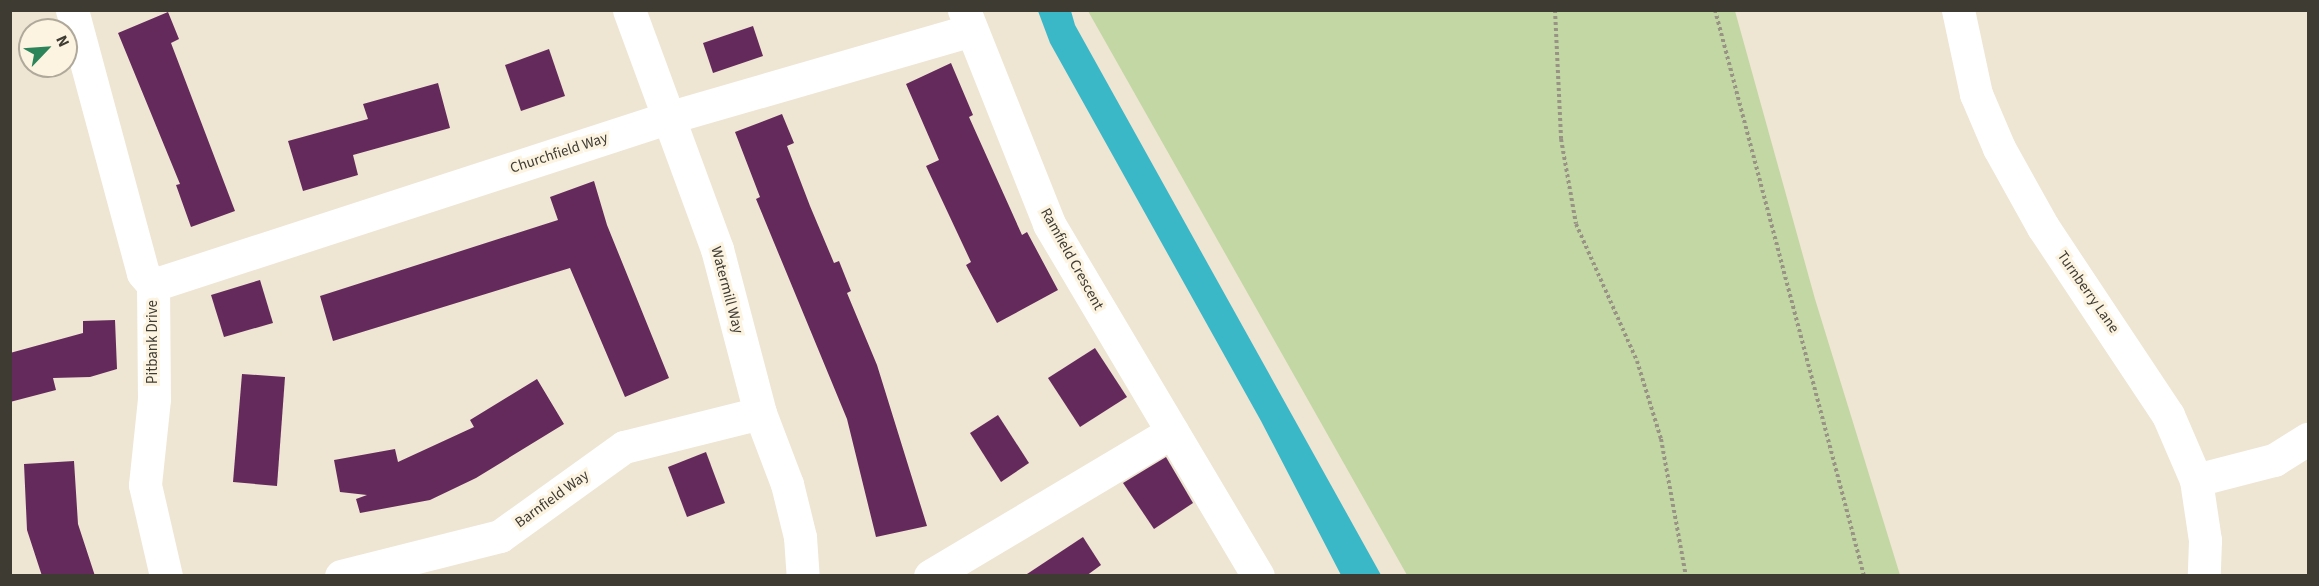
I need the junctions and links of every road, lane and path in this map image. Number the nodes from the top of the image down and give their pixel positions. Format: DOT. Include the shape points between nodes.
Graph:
graph roads {
  1 [pos="629,10"];
  2 [pos="1555,10"];
  3 [pos="1715,10"];
  4 [pos="1958,10"];
  5 [pos="81,13"];
  6 [pos="966,20"];
  7 [pos="667,118"];
  8 [pos="153,285"];
  9 [pos="760,413"];
  10 [pos="1172,432"];
  11 [pos="2308,439"];
  12 [pos="2196,480"];
  13 [pos="166,576"];
  14 [pos="340,576"];
  15 [pos="803,576"];
  16 [pos="930,576"];
  17 [pos="1258,576"];
  18 [pos="1686,576"];
  19 [pos="1864,576"];
  20 [pos="2204,576"];
  1 -- 7 [label="street, Watermill Way"];
  2 -- 18 [label="path" via="1561,138 1576,224 1637,362 1661,439"];
  3 -- 19 [label="path"];
  4 -- 12 [label="street, Turnberry Lane" via="1976,94 1999,148 2043,227 2168,415"];
  5 -- 8 [label="street, Pitbank Drive" via="143,273"];
  6 -- 7 [label="street, Churchfield Way"];
  6 -- 10 [label="street, Ramfield Crescent" via="1049,224"];
  7 -- 8 [label="street, Churchfield Way"];
  7 -- 9 [label="street, Watermill Way" via="717,249"];
  8 -- 13 [label="street, Pitbank Drive" via="154,399 146,484"];
  9 -- 14 [label="street, Barnfield Way" via="624,447 500,536"];
  9 -- 15 [label="street, Watermill Way" via="787,484 800,537"];
  10 -- 16 [label="street"];
  10 -- 17 [label="street, Ramfield Crescent"];
  11 -- 12 [label="street" via="2274,460"];
  12 -- 20 [label="street, Turnberry Lane" via="2205,540"];
}
